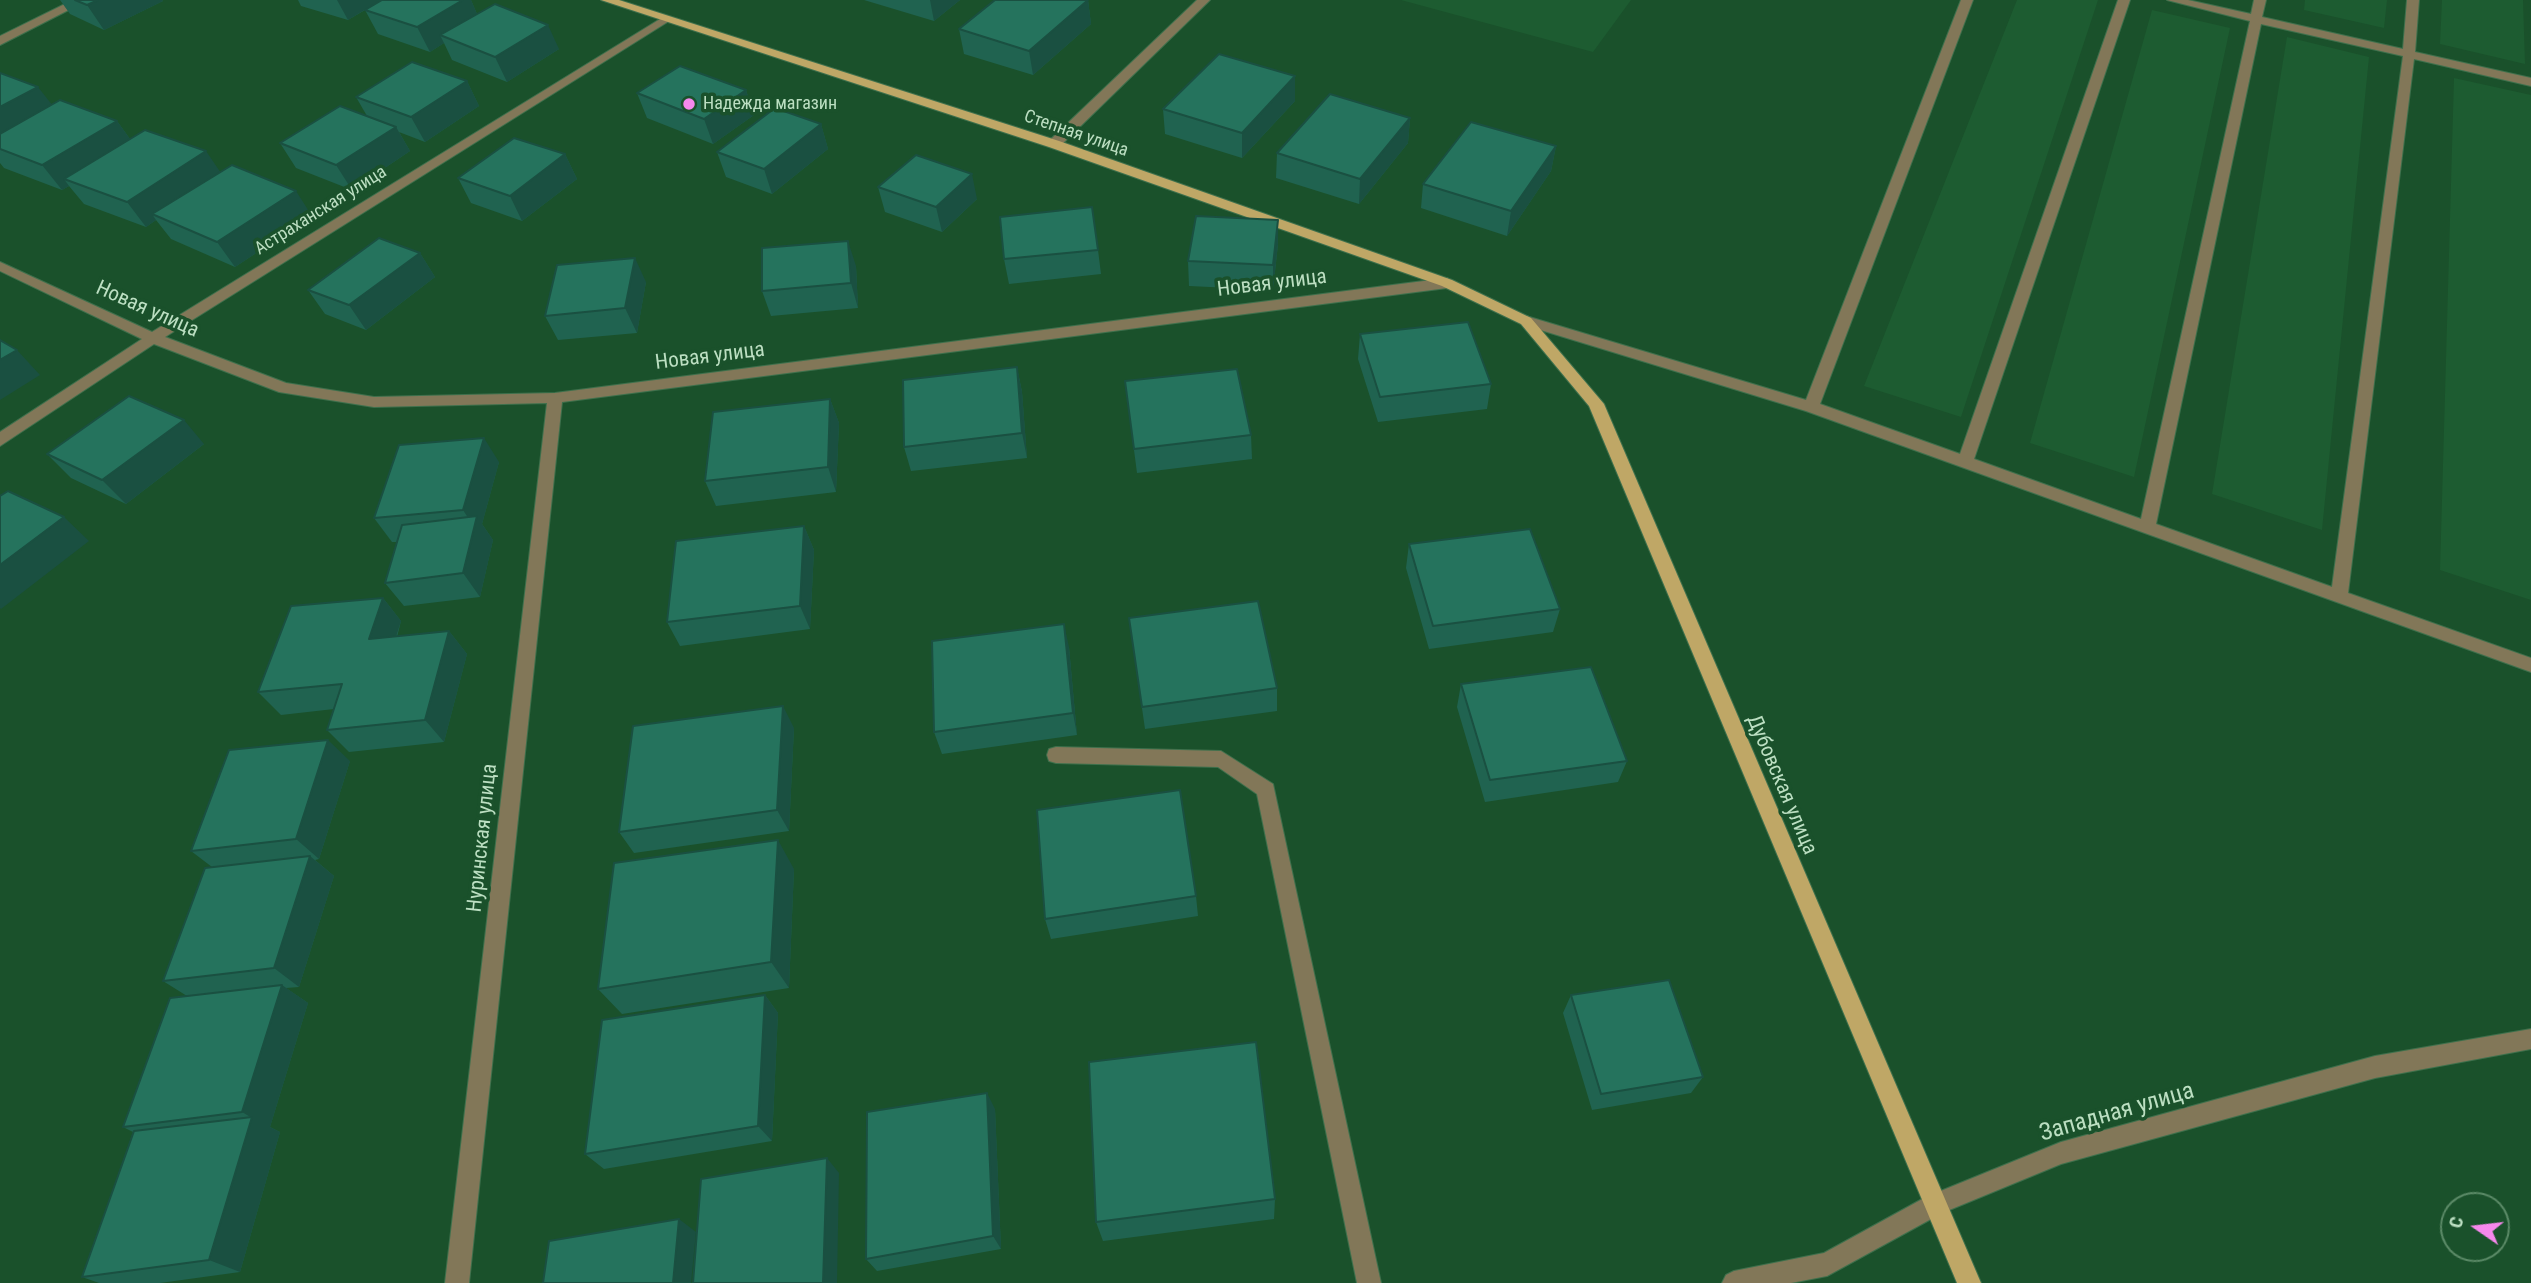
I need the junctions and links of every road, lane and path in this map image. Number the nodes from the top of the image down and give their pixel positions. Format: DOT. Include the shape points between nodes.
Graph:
graph roads {
  1 [pos="82,0"];
  2 [pos="607,0"];
  3 [pos="1204,0"];
  4 [pos="1967,0"];
  5 [pos="2124,0"];
  6 [pos="2173,0"];
  7 [pos="2260,0"];
  8 [pos="2413,0"];
  9 [pos="666,19"];
  10 [pos="2257,19"];
  11 [pos="0,41"];
  12 [pos="2409,54"];
  13 [pos="2531,82"];
  14 [pos="1054,145"];
  15 [pos="0,266"];
  16 [pos="1447,283"];
  17 [pos="1526,321"];
  18 [pos="153,338"];
  19 [pos="555,398"];
  20 [pos="1811,407"];
  21 [pos="0,440"];
  22 [pos="1965,462"];
  23 [pos="2147,528"];
  24 [pos="2339,597"];
  25 [pos="2531,666"];
  26 [pos="1056,755"];
  27 [pos="2531,1039"];
  28 [pos="1934,1205"];
  29 [pos="457,1283"];
  30 [pos="1368,1283"];
  31 [pos="1734,1283"];
  32 [pos="1969,1283"];
  1 -- 11 [label="street"];
  2 -- 9 [label="main road, Степная улица"];
  3 -- 14 [label="street"];
  4 -- 20 [label="street"];
  5 -- 22 [label="street"];
  6 -- 10 [label="street"];
  7 -- 10 [label="street"];
  8 -- 12 [label="street"];
  9 -- 14 [label="main road, Степная улица"];
  9 -- 18 [label="street, Астраханская улица"];
  10 -- 12 [label="street"];
  10 -- 23 [label="street"];
  12 -- 13 [label="street"];
  12 -- 24 [label="street"];
  14 -- 16 [label="main road, Степная улица"];
  15 -- 18 [label="street, Новая улица"];
  16 -- 17 [label="main road, Степная улица"];
  16 -- 19 [label="street, Новая улица"];
  17 -- 20 [label="street"];
  17 -- 28 [label="main road, Дубовская улица" via="1596,404"];
  18 -- 19 [label="street, Новая улица" via="284,388 374,402"];
  18 -- 21 [label="street, Астраханская улица"];
  19 -- 29 [label="street, Нуринская улица"];
  20 -- 22 [label="street"];
  22 -- 23 [label="street"];
  23 -- 24 [label="street"];
  24 -- 25 [label="street"];
  26 -- 30 [label="street" via="1222,759 1266,790"];
  27 -- 28 [label="street, Западная улица" via="2375,1067 2061,1153"];
  28 -- 31 [label="street, Западная улица" via="1827,1265"];
  28 -- 32 [label="main road, Дубовская улица"];
}
